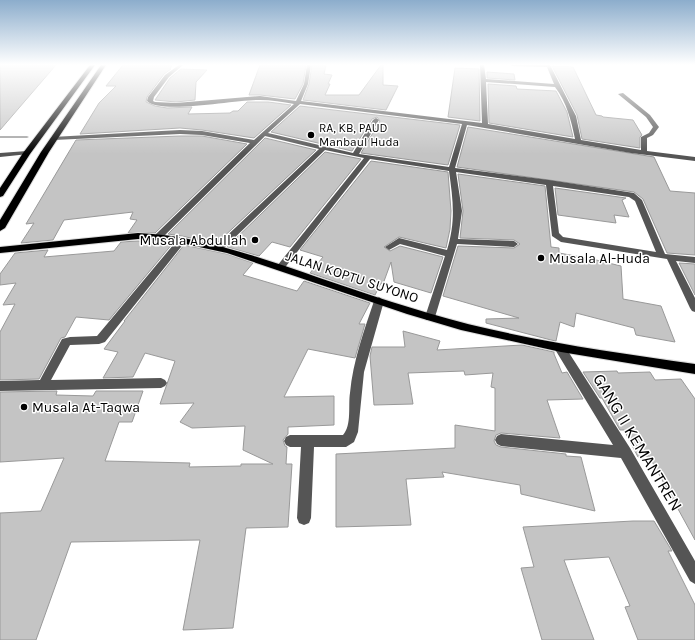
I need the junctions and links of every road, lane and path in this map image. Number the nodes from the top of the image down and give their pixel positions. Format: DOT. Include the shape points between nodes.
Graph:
graph roads {
  1 [pos="70,95"];
  2 [pos="83,95"];
  3 [pos="153,95"];
  4 [pos="301,95"];
  5 [pos="484,95"];
  6 [pos="563,95"];
  7 [pos="622,95"];
  8 [pos="298,103"];
  9 [pos="376,120"];
  10 [pos="465,123"];
  11 [pos="485,125"];
  12 [pos="264,134"];
  13 [pos="54,138"];
  14 [pos="578,141"];
  15 [pos="255,142"];
  16 [pos="324,148"];
  17 [pos="644,152"];
  18 [pos="27,153"];
  19 [pos="0,155"];
  20 [pos="355,155"];
  21 [pos="368,157"];
  22 [pos="695,159"];
  23 [pos="452,168"];
  24 [pos="549,182"];
  25 [pos="0,194"];
  26 [pos="0,228"];
  27 [pos="159,236"];
  28 [pos="182,240"];
  29 [pos="454,241"];
  30 [pos="514,244"];
  31 [pos="220,247"];
  32 [pos="389,247"];
  33 [pos="0,250"];
  34 [pos="450,254"];
  35 [pos="666,257"];
  36 [pos="695,260"];
  37 [pos="280,268"];
  38 [pos="379,301"];
  39 [pos="695,308"];
  40 [pos="430,317"];
  41 [pos="560,348"];
  42 [pos="695,369"];
  43 [pos="161,383"];
  44 [pos="43,385"];
  45 [pos="0,386"];
  46 [pos="501,440"];
  47 [pos="290,441"];
  48 [pos="308,441"];
  49 [pos="625,452"];
  50 [pos="304,518"];
  51 [pos="695,576"];
  1 -- 18 [label="highway"];
  2 -- 13 [label="highway"];
  3 -- 8 [label="street" via="150,101 154,104 176,105 260,98"];
  4 -- 8 [label="street"];
  5 -- 11 [label="street"];
  6 -- 14 [label="street" via="573,116"];
  7 -- 17 [label="street" via="648,116 656,127 651,134 644,137"];
  8 -- 10 [label="street"];
  8 -- 12 [label="street"];
  9 -- 20 [label="street"];
  10 -- 11 [label="street"];
  10 -- 23 [label="street"];
  11 -- 14 [label="street"];
  12 -- 15 [label="street"];
  12 -- 16 [label="street"];
  13 -- 15 [label="street" via="180,132"];
  13 -- 26 [label="highway"];
  14 -- 17 [label="street"];
  15 -- 27 [label="street"];
  16 -- 20 [label="street"];
  16 -- 31 [label="street"];
  17 -- 22 [label="street"];
  18 -- 19 [label="street"];
  18 -- 25 [label="highway"];
  20 -- 21 [label="street"];
  21 -- 23 [label="street"];
  21 -- 37 [label="street"];
  23 -- 24 [label="street"];
  23 -- 29 [label="street" via="458,211"];
  24 -- 35 [label="street" via="635,197"];
  24 -- 35 [label="street" via="555,234 561,239"];
  27 -- 28 [label="main road, JALAN KOPTU SUYONO"];
  27 -- 33 [label="main road, JALAN KOPTU SUYONO"];
  28 -- 31 [label="main road, JALAN KOPTU SUYONO"];
  28 -- 44 [label="street" via="101,339 66,342"];
  29 -- 30 [label="street"];
  29 -- 34 [label="street"];
  31 -- 37 [label="main road, JALAN KOPTU SUYONO"];
  32 -- 34 [label="street" via="399,241"];
  34 -- 40 [label="street"];
  35 -- 36 [label="street"];
  35 -- 39 [label="street"];
  37 -- 38 [label="main road, JALAN KOPTU SUYONO"];
  38 -- 40 [label="main road, JALAN KOPTU SUYONO"];
  38 -- 48 [label="street" via="365,342 357,379 351,436 346,441"];
  40 -- 41 [label="main road, JALAN KOPTU SUYONO"];
  41 -- 42 [label="main road, JALAN KOPTU SUYONO"];
  41 -- 49 [label="street, GANG II KEMANTREN"];
  43 -- 44 [label="street"];
  44 -- 45 [label="street"];
  46 -- 49 [label="street"];
  47 -- 48 [label="street"];
  48 -- 50 [label="street"];
  49 -- 51 [label="street, GANG II KEMANTREN"];
}
